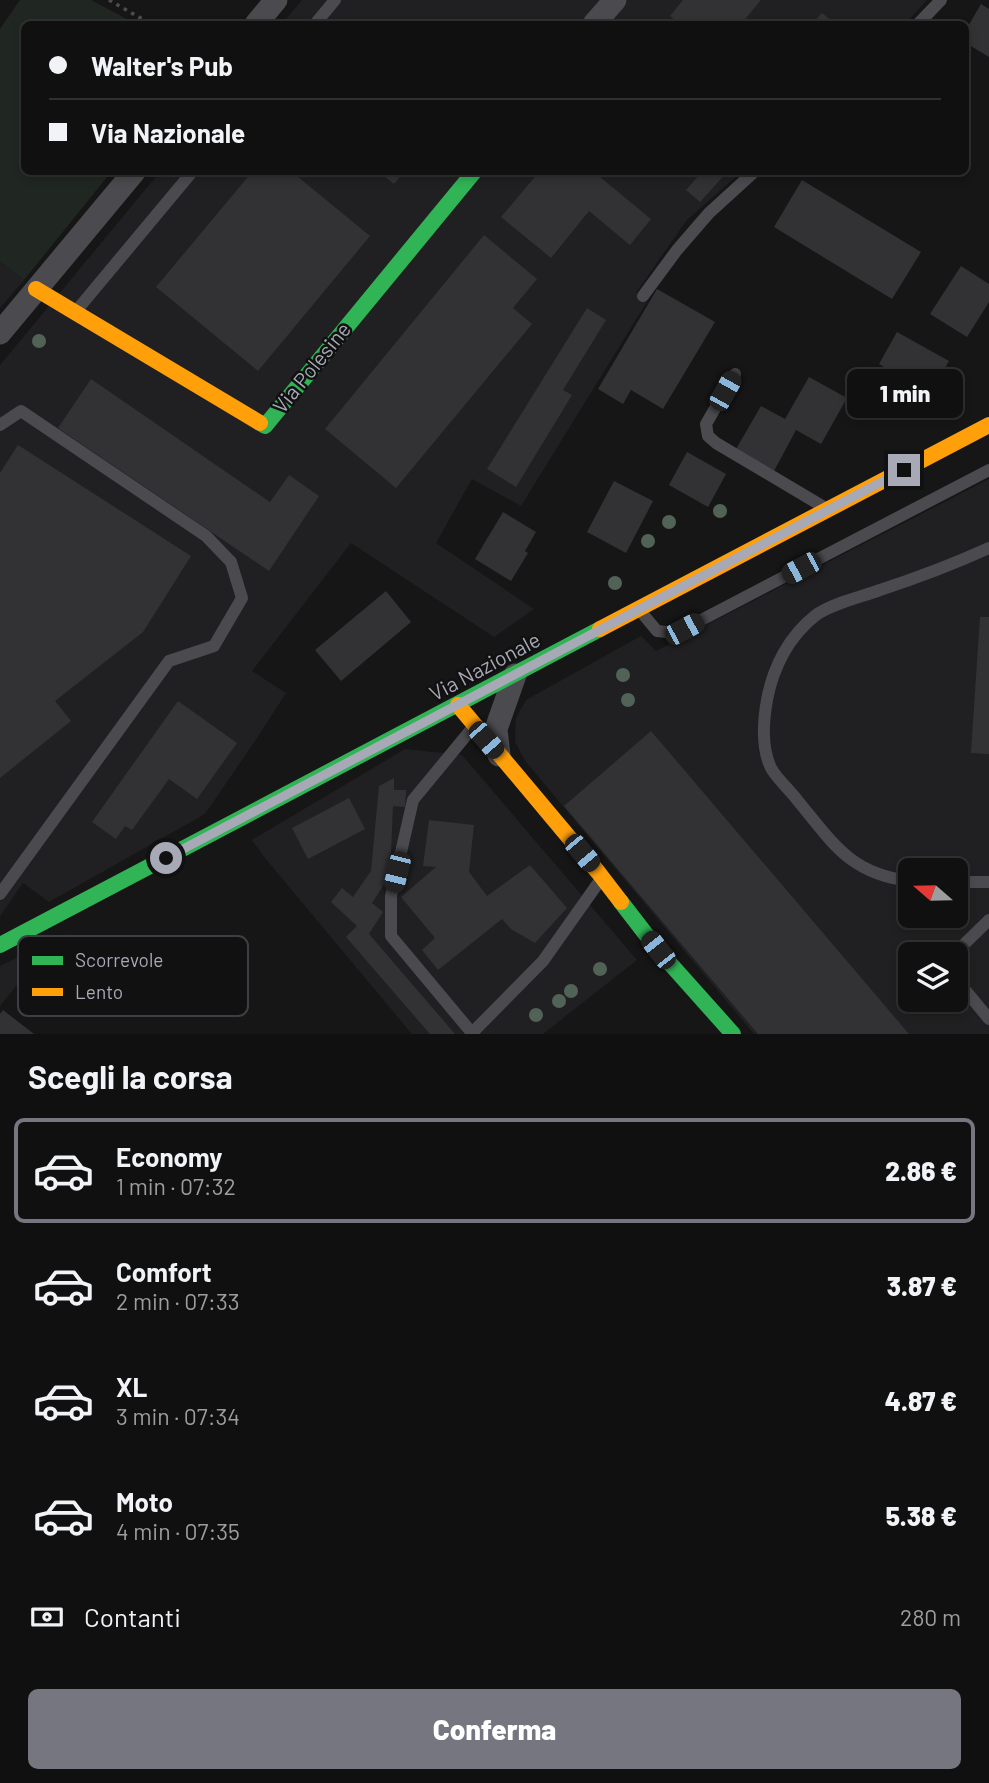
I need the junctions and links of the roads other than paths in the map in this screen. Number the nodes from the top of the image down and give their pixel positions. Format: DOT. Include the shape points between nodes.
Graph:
graph roads {
  1 [pos="276,0"];
  2 [pos="335,0"];
  3 [pos="614,0"];
  4 [pos="941,0"];
  5 [pos="258,21"];
  6 [pos="318,21"];
  7 [pos="596,21"];
  8 [pos="921,21"];
  9 [pos="131,175"];
  10 [pos="189,175"];
  11 [pos="472,175"];
  12 [pos="751,175"];
  13 [pos="36,289"];
  14 [pos="643,296"];
  15 [pos="74,313"];
  16 [pos="0,333"];
  17 [pos="734,374"];
  18 [pos="0,425"];
  19 [pos="989,425"];
  20 [pos="989,470"];
  21 [pos="828,510"];
  22 [pos="989,548"];
  23 [pos="640,610"];
  24 [pos="515,675"];
  25 [pos="458,705"];
  26 [pos="474,725"];
  27 [pos="499,755"];
  28 [pos="602,878"];
  29 [pos="898,879"];
  30 [pos="968,882"];
  31 [pos="989,882"];
  32 [pos="0,894"];
  33 [pos="989,920"];
  34 [pos="966,942"];
  35 [pos="0,945"];
  36 [pos="968,994"];
  37 [pos="989,1019"];
  38 [pos="733,1034"];
  1 -- 5 [label="street"];
  2 -- 6 [label="lane"];
  3 -- 7 [label="street"];
  4 -- 8 [label="lane"];
  9 -- 13 [label="street"];
  10 -- 15 [label="lane"];
  11 -- 15 [label="main road, Via Polesine" via="265,426"];
  12 -- 14 [label="lane" via="709,213"];
  13 -- 15 [label="main road, Via Polesine"];
  13 -- 16 [label="street"];
  17 -- 21 [label="lane" via="706,425 708,436"];
  18 -- 32 [label="lane" via="21,411 206,536 231,562 242,598 214,646 169,661"];
  19 -- 21 [label="main road, Via Nazionale"];
  20 -- 23 [label="lane" via="684,629 657,631"];
  21 -- 23 [label="main road, Via Nazionale"];
  22 -- 29 [label="lane" via="818,614 786,648 769,691 764,743 772,768 840,852 872,872"];
  23 -- 24 [label="main road, Via Nazionale"];
  24 -- 25 [label="main road, Via Nazionale"];
  24 -- 27 [label="street" via="496,729"];
  25 -- 26 [label="main road"];
  25 -- 35 [label="main road, Via Nazionale"];
  26 -- 27 [label="main road"];
  26 -- 28 [label="lane" via="413,800 391,896 391,936 472,1033 543,961"];
  27 -- 28 [label="main road"];
  28 -- 38 [label="main road"];
  30 -- 31 [label="lane"];
  33 -- 34 [label="lane"];
  36 -- 37 [label="lane"];
}
